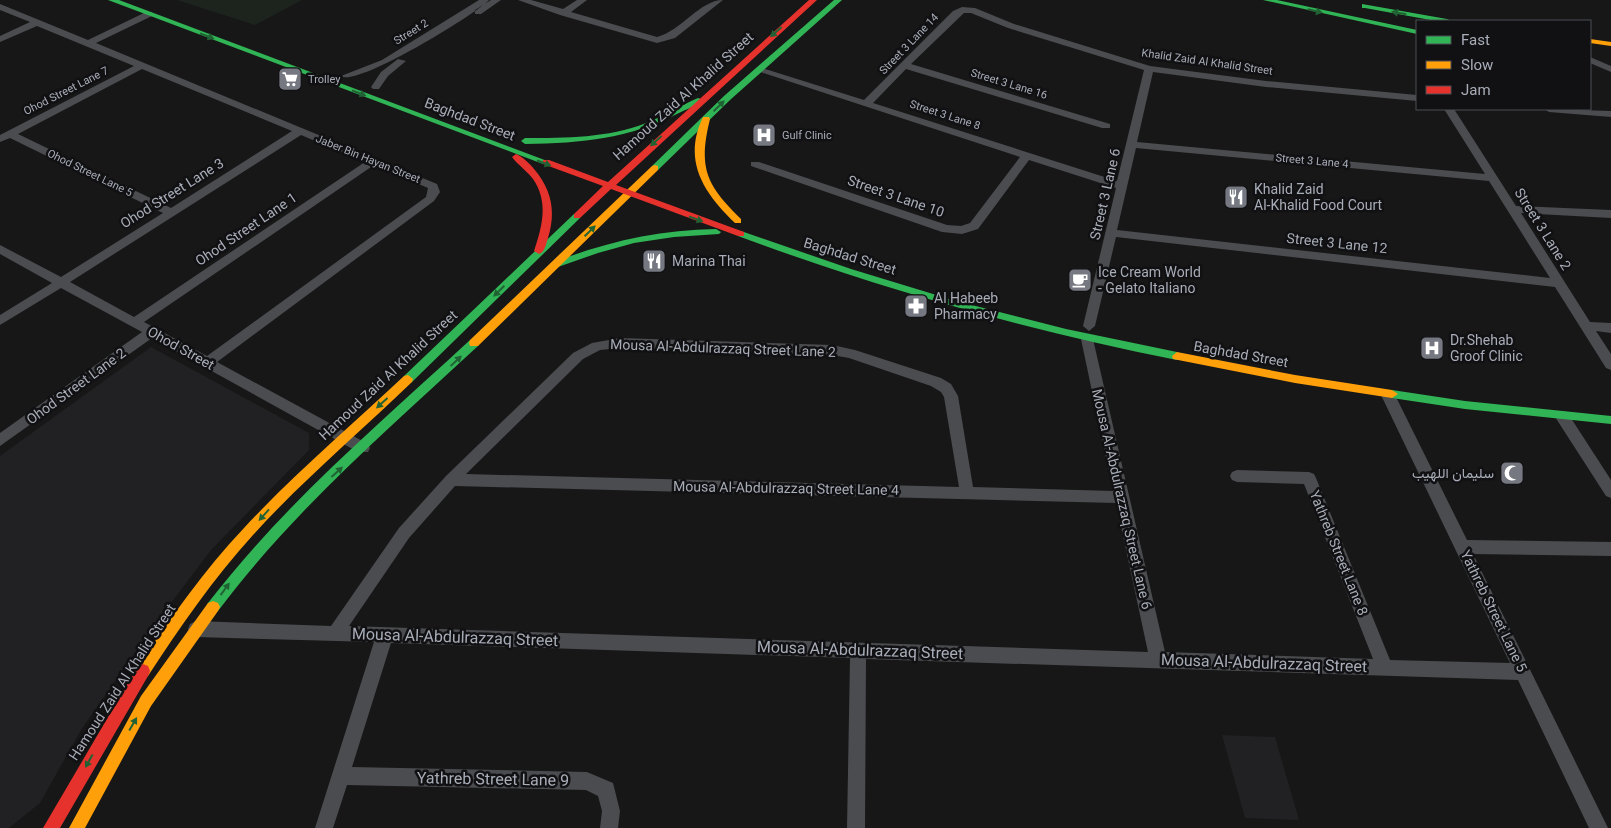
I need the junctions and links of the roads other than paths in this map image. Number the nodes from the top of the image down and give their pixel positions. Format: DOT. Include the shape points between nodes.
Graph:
graph roads {
  1 [pos="112,0"];
  2 [pos="137,0"];
  3 [pos="485,0"];
  4 [pos="497,0"];
  5 [pos="522,0"];
  6 [pos="583,0"];
  7 [pos="719,0"];
  8 [pos="813,0"];
  9 [pos="838,0"];
  10 [pos="1267,0"];
  11 [pos="1349,3"];
  12 [pos="0,7"];
  13 [pos="972,10"];
  14 [pos="564,13"];
  15 [pos="149,14"];
  16 [pos="1442,20"];
  17 [pos="38,22"];
  18 [pos="1416,32"];
  19 [pos="0,39"];
  20 [pos="1591,41"];
  21 [pos="90,43"];
  22 [pos="1611,44"];
  23 [pos="1591,59"];
  24 [pos="1591,59"];
  25 [pos="1611,59"];
  26 [pos="144,65"];
  27 [pos="904,65"];
  28 [pos="1150,69"];
  29 [pos="1611,69"];
  30 [pos="759,70"];
  31 [pos="346,76"];
  32 [pos="376,87"];
  33 [pos="1416,98"];
  34 [pos="701,100"];
  35 [pos="867,103"];
  36 [pos="1450,110"];
  37 [pos="1561,110"];
  38 [pos="1611,114"];
  39 [pos="706,119"];
  40 [pos="1106,126"];
  41 [pos="300,131"];
  42 [pos="5,137"];
  43 [pos="525,142"];
  44 [pos="1132,145"];
  45 [pos="503,148"];
  46 [pos="560,154"];
  47 [pos="1027,155"];
  48 [pos="373,161"];
  49 [pos="755,164"];
  50 [pos="605,170"];
  51 [pos="618,175"];
  52 [pos="1492,178"];
  53 [pos="639,183"];
  54 [pos="606,186"];
  55 [pos="1122,186"];
  56 [pos="654,189"];
  57 [pos="628,194"];
  58 [pos="670,195"];
  59 [pos="1512,209"];
  60 [pos="171,212"];
  61 [pos="1611,214"];
  62 [pos="738,221"];
  63 [pos="733,232"];
  64 [pos="1111,232"];
  65 [pos="784,237"];
  66 [pos="0,248"];
  67 [pos="540,251"];
  68 [pos="856,261"];
  69 [pos="555,265"];
  70 [pos="61,281"];
  71 [pos="1559,283"];
  72 [pos="952,291"];
  73 [pos="989,301"];
  74 [pos="0,321"];
  75 [pos="135,322"];
  76 [pos="1586,326"];
  77 [pos="1611,328"];
  78 [pos="151,332"];
  79 [pos="1088,333"];
  80 [pos="207,363"];
  81 [pos="1611,365"];
  82 [pos="1431,388"];
  83 [pos="1388,395"];
  84 [pos="1562,416"];
  85 [pos="1611,420"];
  86 [pos="343,438"];
  87 [pos="0,440"];
  88 [pos="363,448"];
  89 [pos="1237,476"];
  90 [pos="451,480"];
  91 [pos="1611,492"];
  92 [pos="967,493"];
  93 [pos="1120,497"];
  94 [pos="1462,547"];
  95 [pos="1611,549"];
  96 [pos="196,628"];
  97 [pos="335,633"];
  98 [pos="386,635"];
  99 [pos="858,650"];
  100 [pos="1158,660"];
  101 [pos="1385,667"];
  102 [pos="1523,672"];
  103 [pos="340,776"];
  104 [pos="51,828"];
  105 [pos="77,828"];
  106 [pos="324,828"];
  107 [pos="609,828"];
  108 [pos="856,828"];
  109 [pos="1599,828"];
  1 -- 15 [label="main road, Baghdad Street"];
  2 -- 31 [label="main road, Baghdad Street"];
  3 -- 31 [label="street, Street 2" via="385,62"];
  4 -- 32 [label="street, Street 2" via="394,65"];
  5 -- 14 [label="street"];
  6 -- 14 [label="street"];
  7 -- 14 [label="street" via="672,36 661,39"];
  8 -- 34 [label="main road, Hamoud Zaid Al Khalid Street, one-way"];
  9 -- 30 [label="main road"];
  10 -- 18 [label="main road, one-way"];
  16 -- 11 [label="main road, one-way"];
  12 -- 17 [label="street, Jaber Bin Hayan Street"];
  13 -- 27 [label="street, Street 3 Lane 14" via="956,13"];
  13 -- 28 [label="street, Khalid Zaid Al Khalid Street" via="1011,26"];
  15 -- 21 [label="street"];
  15 -- 45 [label="main road, Baghdad Street, one-way"];
  17 -- 19 [label="street"];
  17 -- 21 [label="street, Jaber Bin Hayan Street"];
  20 -- 22 [label="main road"];
  21 -- 26 [label="street, Jaber Bin Hayan Street"];
  23 -- 25 [label="main road"];
  24 -- 29 [label="street"];
  26 -- 41 [label="street, Jaber Bin Hayan Street"];
  26 -- 42 [label="street, Ohod Street Lane 7"];
  27 -- 35 [label="street, Street 3 Lane 14"];
  27 -- 40 [label="street, Street 3 Lane 16"];
  28 -- 33 [label="street, Khalid Zaid Al Khalid Street"];
  28 -- 44 [label="street, Street 3 Lane 6"];
  30 -- 35 [label="street, Street 3 Lane 8"];
  39 -- 30 [label="main road, one-way"];
  31 -- 32 [label="main road, Baghdad Street"];
  32 -- 43 [label="main road, Baghdad Street"];
  34 -- 43 [label="main road" via="648,125 614,135 572,141"];
  34 -- 51 [label="main road, Hamoud Zaid Al Khalid Street, one-way"];
  35 -- 47 [label="street, Street 3 Lane 8"];
  36 -- 52 [label="street, Street 3 Lane 2"];
  37 -- 38 [label="street"];
  39 -- 53 [label="main road"];
  39 -- 62 [label="main road" via="698,140 699,169 714,197"];
  41 -- 48 [label="street, Jaber Bin Hayan Street"];
  41 -- 60 [label="street, Ohod Street Lane 3"];
  42 -- 60 [label="street, Ohod Street Lane 5"];
  43 -- 46 [label="main road, Baghdad Street"];
  44 -- 52 [label="street, Street 3 Lane 4"];
  44 -- 55 [label="street, Street 3 Lane 6"];
  45 -- 54 [label="main road, Baghdad Street, one-way"];
  45 -- 67 [label="main road" via="531,169 546,193 549,218"];
  47 -- 49 [label="street, Street 3 Lane 10" via="974,226 962,230 946,229"];
  47 -- 55 [label="street, Street 3 Lane 8"];
  48 -- 75 [label="street, Ohod Street Lane 1"];
  48 -- 80 [label="street, Jaber Bin Hayan Street" via="430,184 434,189 433,195"];
  50 -- 51 [label="main road"];
  51 -- 53 [label="main road"];
  51 -- 54 [label="main road, Hamoud Zaid Al Khalid Street"];
  52 -- 59 [label="street, Street 3 Lane 2"];
  53 -- 56 [label="main road"];
  53 -- 57 [label="main road"];
  54 -- 57 [label="main road, Baghdad Street"];
  54 -- 67 [label="main road, Hamoud Zaid Al Khalid Street"];
  55 -- 64 [label="street, Street 3 Lane 6"];
  57 -- 63 [label="main road, Baghdad Street, one-way"];
  69 -- 57 [label="main road, one-way"];
  58 -- 62 [label="main road"];
  59 -- 61 [label="street"];
  59 -- 71 [label="street, Street 3 Lane 2"];
  60 -- 70 [label="street, Ohod Street Lane 3"];
  62 -- 65 [label="main road"];
  63 -- 69 [label="main road" via="638,236 600,246"];
  63 -- 79 [label="main road, Baghdad Street" via="897,287"];
  64 -- 71 [label="street, Street 3 Lane 12"];
  64 -- 79 [label="street, Street 3 Lane 6"];
  66 -- 70 [label="street, Ohod Street"];
  67 -- 86 [label="main road, Hamoud Zaid Al Khalid Street, one-way"];
  68 -- 72 [label="main road, Baghdad Street"];
  88 -- 69 [label="main road, one-way"];
  70 -- 74 [label="street, Ohod Street Lane 3"];
  70 -- 75 [label="street, Ohod Street"];
  71 -- 76 [label="street, Street 3 Lane 2"];
  73 -- 79 [label="main road, Baghdad Street"];
  75 -- 78 [label="street, Ohod Street"];
  76 -- 77 [label="street"];
  76 -- 81 [label="street, Street 3 Lane 2"];
  78 -- 80 [label="street, Ohod Street"];
  78 -- 87 [label="street, Ohod Street Lane 2"];
  79 -- 82 [label="main road, Baghdad Street"];
  79 -- 83 [label="main road, Baghdad Street"];
  79 -- 93 [label="street, Mousa Al-Abdulrazzaq Street Lane 6"];
  80 -- 86 [label="street, Ohod Street"];
  83 -- 84 [label="main road, Baghdad Street"];
  83 -- 94 [label="street, Yathreb Street Lane 5"];
  84 -- 85 [label="main road, Baghdad Street"];
  84 -- 91 [label="street"];
  86 -- 88 [label="street, Ohod Street"];
  86 -- 104 [label="main road, Hamoud Zaid Al Khalid Street, one-way" via="276,501 172,629 100,740"];
  96 -- 88 [label="main road, one-way" via="240,569 283,521"];
  89 -- 101 [label="street, Yathreb Street Lane 8" via="1309,478"];
  90 -- 92 [label="street, Mousa Al-Abdulrazzaq Street Lane 4"];
  90 -- 92 [label="street, Mousa Al-Abdulrazzaq Street Lane 2" via="578,356 597,346 620,343 832,350 869,358 936,382 951,396"];
  90 -- 97 [label="street, Mousa Al-Abdulrazzaq Street Lane 2" via="404,533"];
  92 -- 93 [label="street, Mousa Al-Abdulrazzaq Street Lane 4"];
  93 -- 100 [label="street, Mousa Al-Abdulrazzaq Street Lane 6"];
  94 -- 95 [label="street"];
  94 -- 102 [label="street, Yathreb Street Lane 5"];
  96 -- 97 [label="street, Mousa Al-Abdulrazzaq Street"];
  105 -- 96 [label="main road, one-way" via="146,701"];
  97 -- 98 [label="street, Mousa Al-Abdulrazzaq Street"];
  98 -- 99 [label="street, Mousa Al-Abdulrazzaq Street"];
  98 -- 103 [label="street"];
  99 -- 100 [label="street, Mousa Al-Abdulrazzaq Street"];
  99 -- 108 [label="street"];
  100 -- 101 [label="street, Mousa Al-Abdulrazzaq Street"];
  101 -- 102 [label="street, Mousa Al-Abdulrazzaq Street"];
  102 -- 109 [label="street, Yathreb Street Lane 5"];
  103 -- 106 [label="street"];
  103 -- 107 [label="street, Yathreb Street Lane 9" via="587,781 606,790 611,811"];
}
